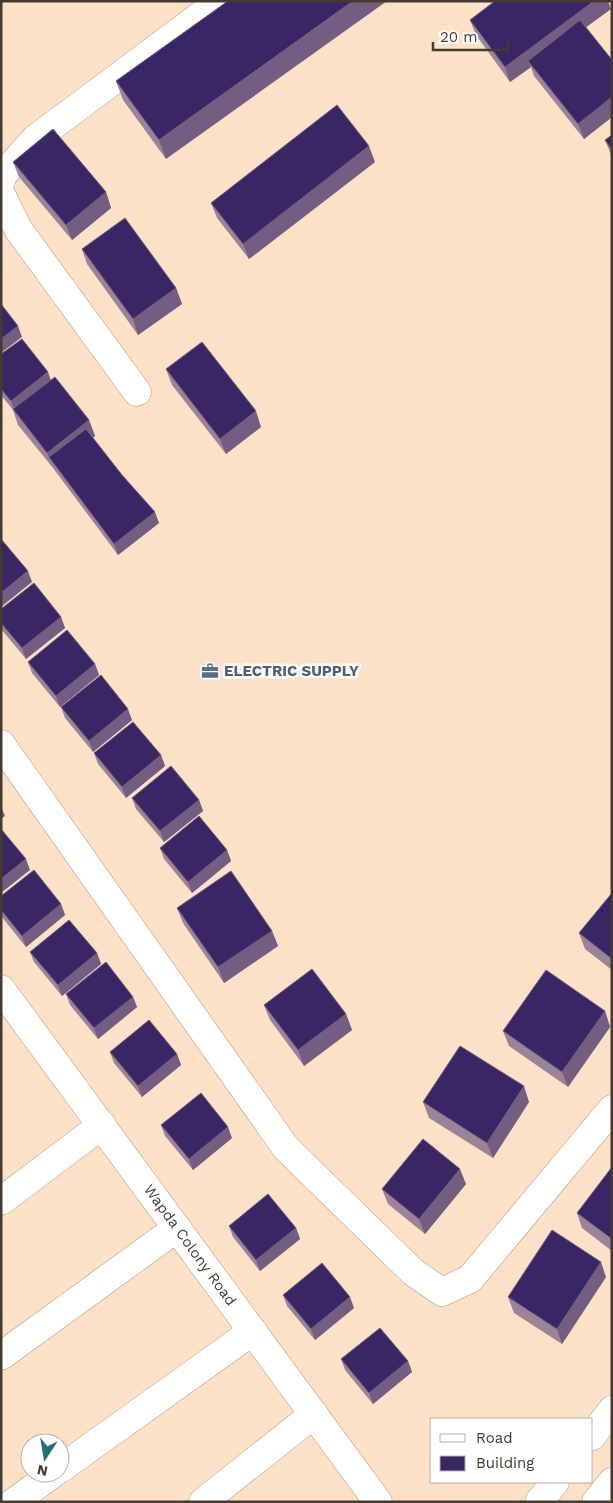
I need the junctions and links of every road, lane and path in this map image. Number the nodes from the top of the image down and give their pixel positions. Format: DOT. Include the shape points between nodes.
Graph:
graph roads {
  1 [pos="220,1"];
  2 [pos="1,181"];
  3 [pos="1,194"];
  4 [pos="137,392"];
  5 [pos="1,744"];
  6 [pos="1,989"];
  7 [pos="612,1109"];
  8 [pos="102,1125"];
  9 [pos="1,1201"];
  10 [pos="177,1228"];
  11 [pos="253,1331"];
  12 [pos="1,1356"];
  13 [pos="612,1410"];
  14 [pos="314,1414"];
  15 [pos="593,1435"];
  16 [pos="70,1462"];
  17 [pos="612,1482"];
  18 [pos="42,1483"];
  19 [pos="554,1483"];
  20 [pos="24,1499"];
  21 [pos="203,1502"];
  22 [pos="378,1502"];
  23 [pos="539,1502"];
  24 [pos="596,1502"];
  1 -- 2 [label="street" via="35,140"];
  3 -- 4 [label="street" via="18,229"];
  5 -- 7 [label="street" via="286,1148 413,1272 442,1292 470,1279"];
  6 -- 8 [label="street, Wapda Colony Road"];
  8 -- 9 [label="street"];
  8 -- 10 [label="street, Wapda Colony Road"];
  10 -- 11 [label="street, Wapda Colony Road"];
  10 -- 12 [label="street"];
  11 -- 14 [label="street, Wapda Colony Road"];
  11 -- 16 [label="street"];
  13 -- 15 [label="street"];
  14 -- 21 [label="street"];
  14 -- 22 [label="street, Wapda Colony Road"];
  17 -- 24 [label="street"];
  18 -- 20 [label="street"];
  19 -- 23 [label="street"];
}
